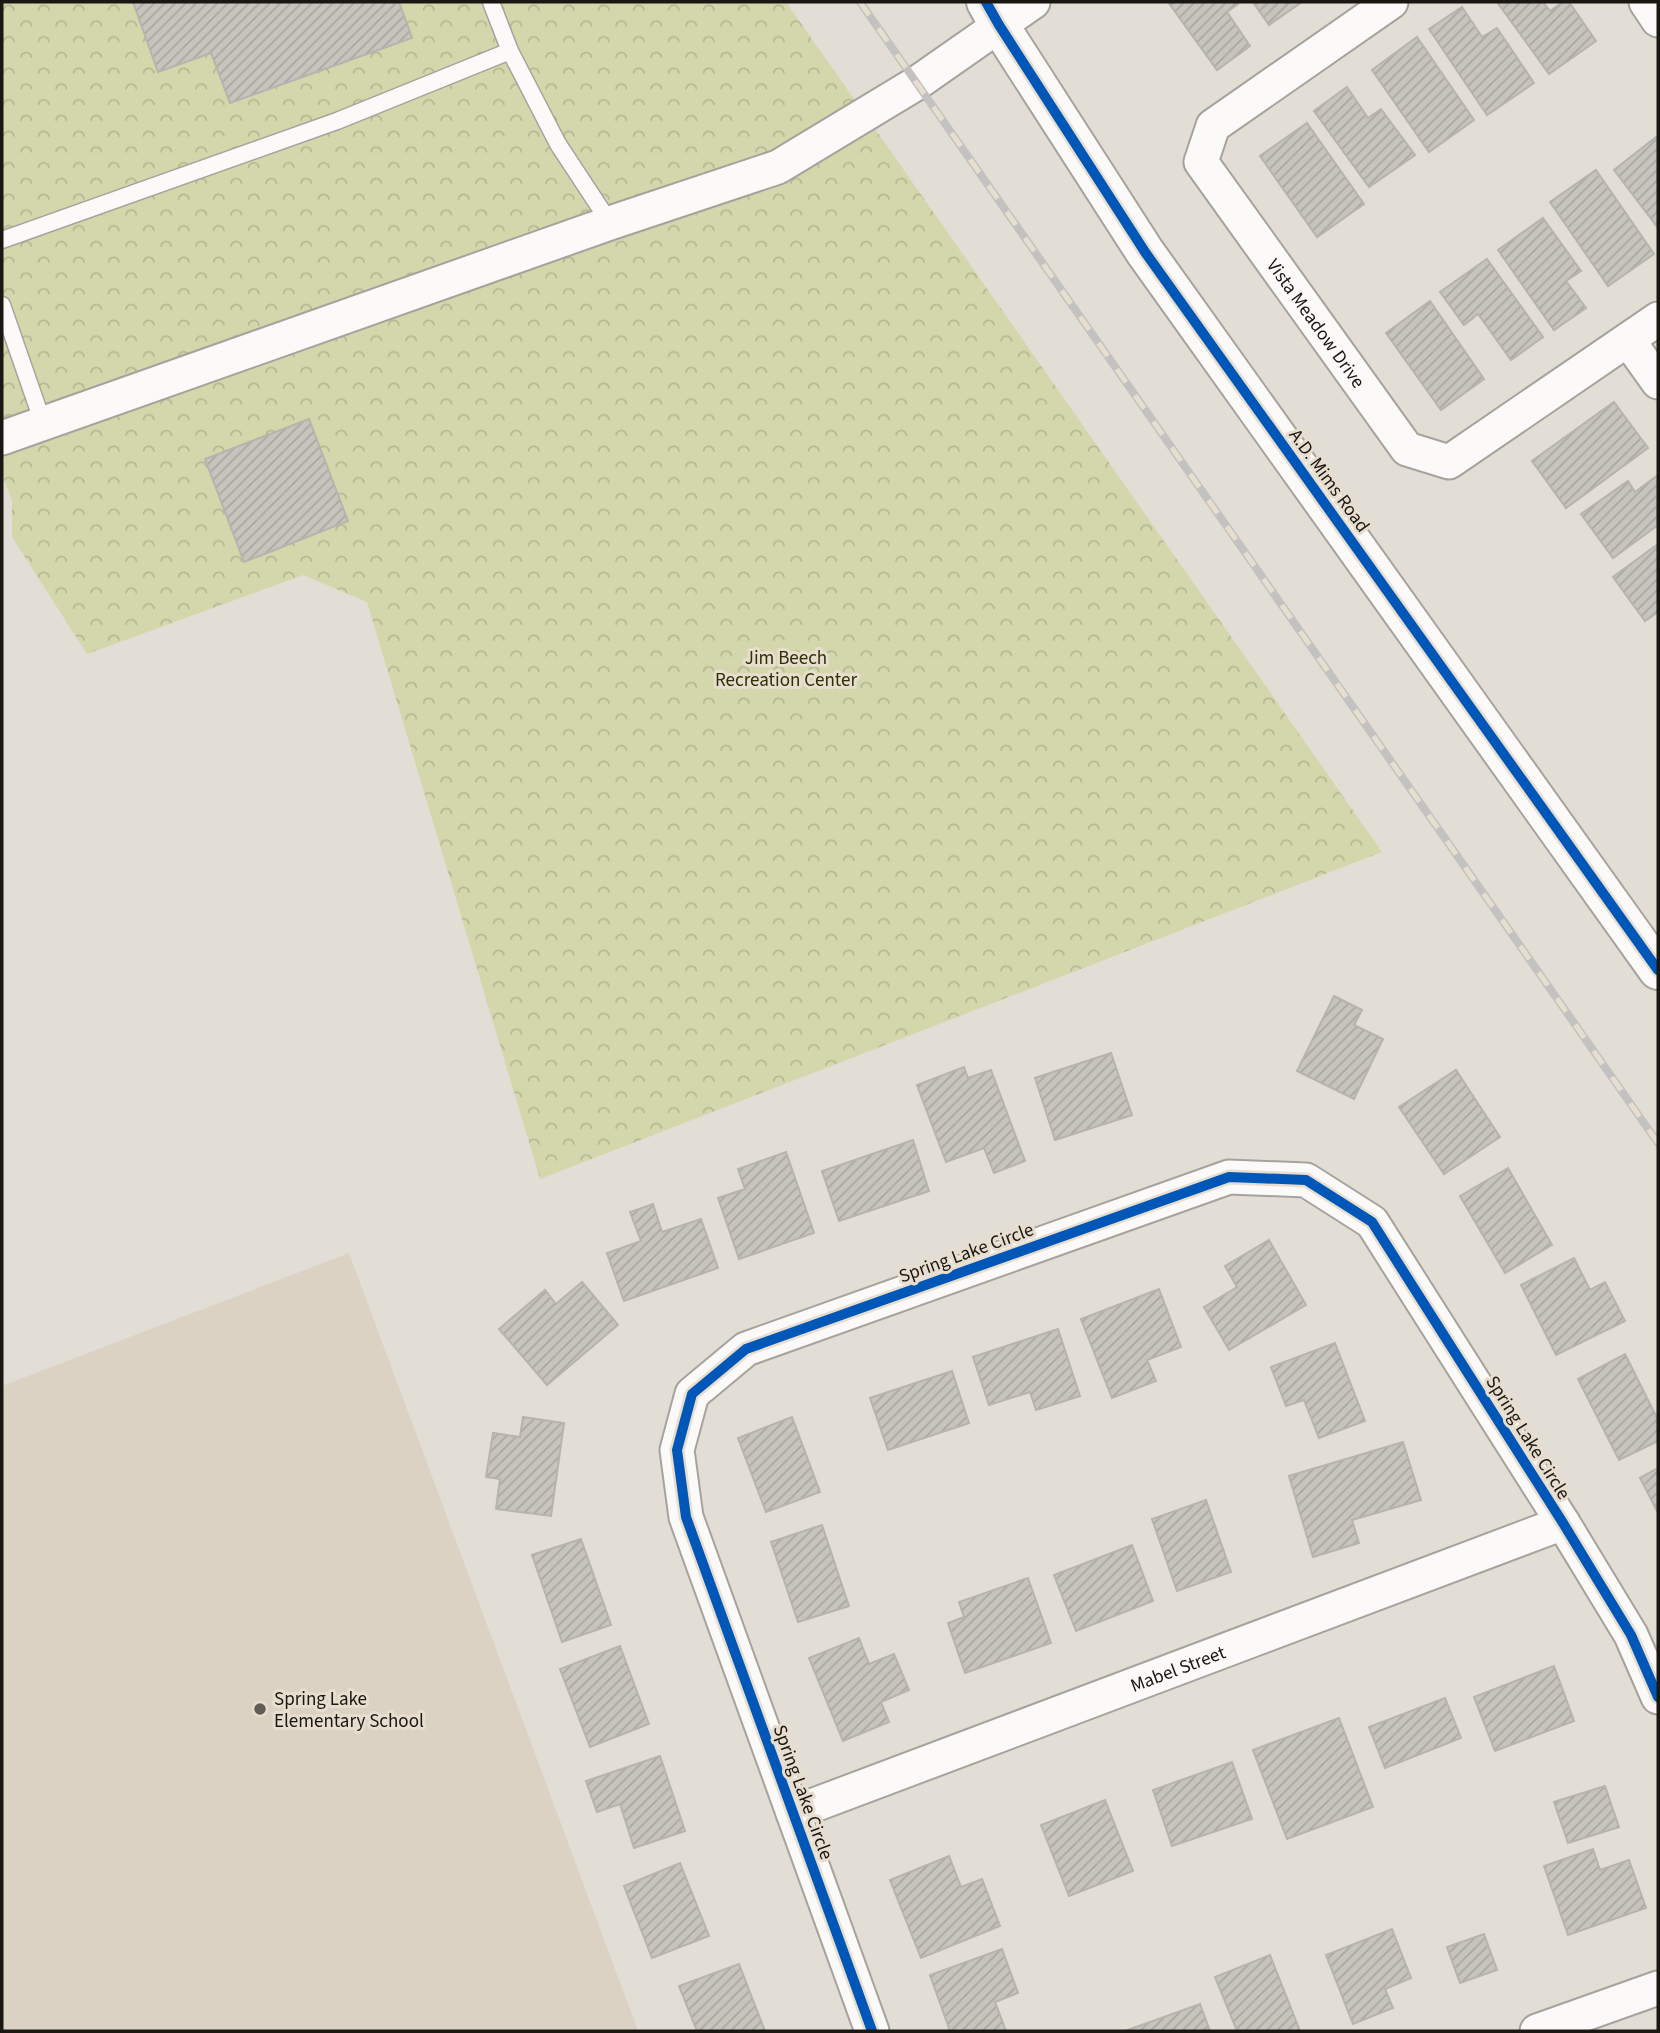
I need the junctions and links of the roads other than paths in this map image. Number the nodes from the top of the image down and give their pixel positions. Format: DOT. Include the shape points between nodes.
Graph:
graph roads {
  1 [pos="491,2"];
  2 [pos="1033,2"];
  3 [pos="1391,2"];
  4 [pos="1646,2"];
  5 [pos="993,14"];
  6 [pos="1658,20"];
  7 [pos="510,51"];
  8 [pos="610,223"];
  9 [pos="2,240"];
  10 [pos="2,305"];
  11 [pos="1658,319"];
  12 [pos="1628,340"];
  13 [pos="1658,382"];
  14 [pos="43,423"];
  15 [pos="2,438"];
  16 [pos="1658,970"];
  17 [pos="1563,1524"];
  18 [pos="1658,1697"];
  19 [pos="793,1813"];
  20 [pos="1658,1988"];
  21 [pos="1589,2022"];
  22 [pos="872,2031"];
  23 [pos="1537,2031"];
  1 -- 7 [label="lane"];
  2 -- 5 [label="street"];
  3 -- 12 [label="street, Vista Meadow Drive" via="1213,126 1201,162 1407,449 1449,462"];
  4 -- 6 [label="street"];
  5 -- 8 [label="street" via="917,83 778,167"];
  5 -- 16 [label="street, A.D. Mims Road" via="1145,252"];
  7 -- 8 [label="lane" via="558,144"];
  7 -- 9 [label="lane" via="337,121"];
  8 -- 14 [label="street"];
  10 -- 14 [label="lane"];
  11 -- 12 [label="street, Vista Meadow Drive"];
  12 -- 13 [label="street"];
  14 -- 15 [label="street"];
  17 -- 18 [label="street, Spring Lake Circle" via="1631,1635"];
  17 -- 19 [label="street, Mabel Street"];
  17 -- 19 [label="street, Spring Lake Circle" via="1372,1222 1306,1180 1229,1177 746,1349 692,1394 677,1450 686,1517"];
  19 -- 22 [label="street, Spring Lake Circle"];
  20 -- 21 [label="street"];
  21 -- 23 [label="street"];
}
